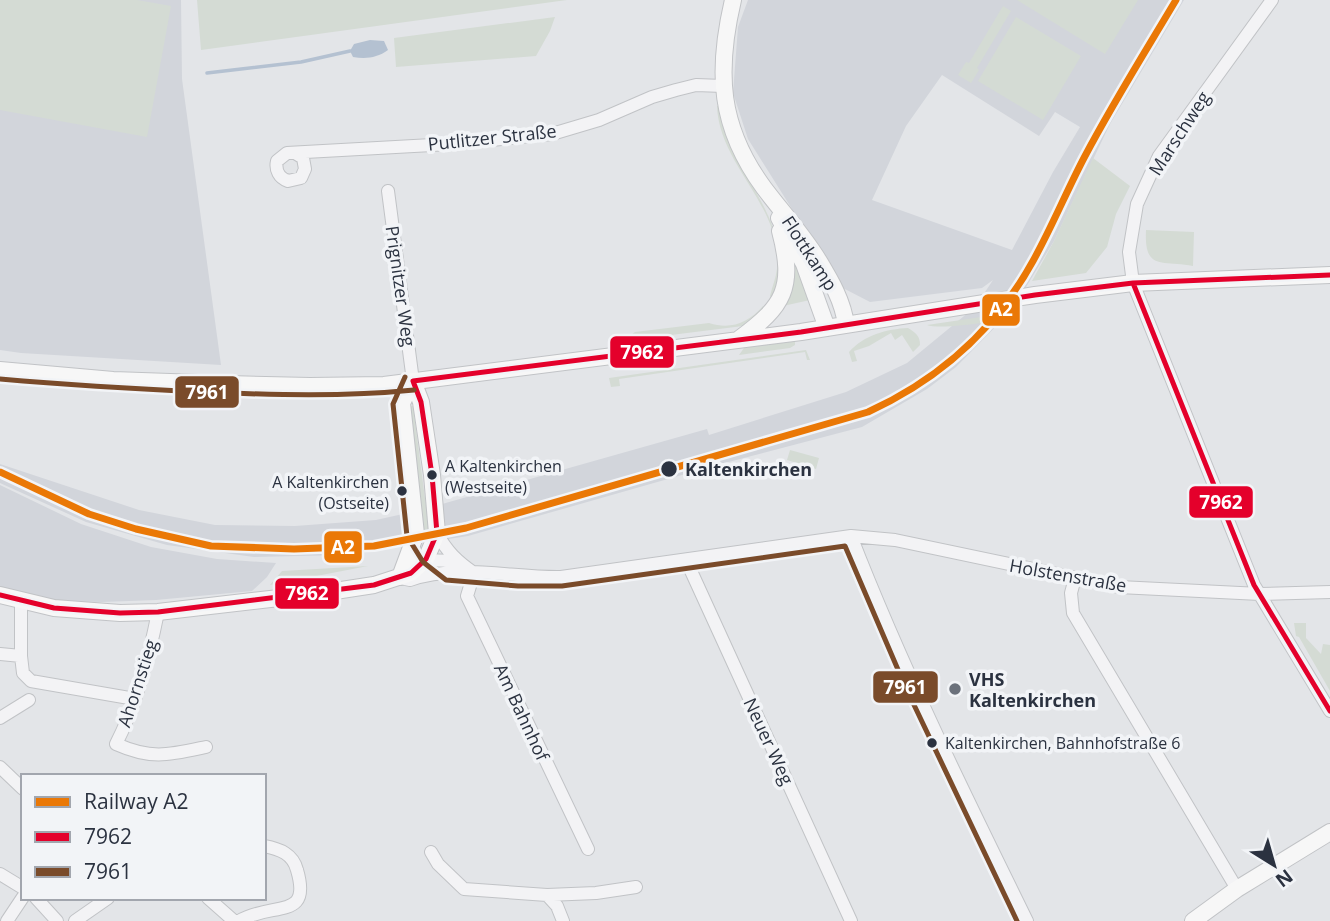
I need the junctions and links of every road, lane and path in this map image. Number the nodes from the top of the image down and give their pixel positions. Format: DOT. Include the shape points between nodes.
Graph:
graph roads {
  1 [pos="733,0"];
  2 [pos="1272,0"];
  3 [pos="723,86"];
  4 [pos="295,153"];
  5 [pos="764,187"];
  6 [pos="388,191"];
  7 [pos="773,209"];
  8 [pos="1330,275"];
  9 [pos="1133,283"];
  10 [pos="846,325"];
  11 [pos="827,328"];
  12 [pos="737,341"];
  13 [pos="0,370"];
  14 [pos="413,381"];
  15 [pos="437,533"];
  16 [pos="416,534"];
  17 [pos="851,536"];
  18 [pos="429,558"];
  19 [pos="686,560"];
  20 [pos="457,561"];
  21 [pos="447,571"];
  22 [pos="402,572"];
  23 [pos="474,573"];
  24 [pos="1075,578"];
  25 [pos="1330,592"];
  26 [pos="1260,594"];
  27 [pos="0,595"];
  28 [pos="21,600"];
  29 [pos="158,612"];
  30 [pos="0,654"];
  31 [pos="21,656"];
  32 [pos="135,699"];
  33 [pos="29,700"];
  34 [pos="1330,710"];
  35 [pos="0,718"];
  36 [pos="206,747"];
  37 [pos="0,767"];
  38 [pos="21,787"];
  39 [pos="1330,832"];
  40 [pos="266,846"];
  41 [pos="588,849"];
  42 [pos="431,852"];
  43 [pos="0,874"];
  44 [pos="21,887"];
  45 [pos="636,887"];
  46 [pos="1237,889"];
  47 [pos="547,895"];
  48 [pos="21,900"];
  49 [pos="38,900"];
  50 [pos="105,900"];
  51 [pos="210,900"];
  52 [pos="7,921"];
  53 [pos="57,921"];
  54 [pos="75,921"];
  55 [pos="236,921"];
  56 [pos="563,921"];
  57 [pos="851,921"];
  58 [pos="1027,921"];
  59 [pos="1192,921"];
  1 -- 3 [label="main road, Flottkamp" via="725,34"];
  2 -- 9 [label="street, Marschweg" via="1160,156 1137,204 1129,252"];
  3 -- 4 [label="street, Putlitzer Straße" via="676,90 552,134"];
  3 -- 5 [label="main road, Flottkamp" via="725,108 742,156"];
  5 -- 7 [label="main road, Flottkamp"];
  5 -- 10 [label="main road, Flottkamp" via="834,285"];
  6 -- 14 [label="street, Prignitzer Weg"];
  7 -- 11 [label="main road, Flottkamp" via="804,264"];
  7 -- 12 [label="main road" via="786,263 782,296 775,310"];
  8 -- 9 [label="main road"];
  9 -- 10 [label="main road"];
  9 -- 26 [label="street, Marschweg"];
  10 -- 11 [label="main road"];
  11 -- 12 [label="main road"];
  12 -- 14 [label="main road"];
  13 -- 14 [label="main road" via="267,386"];
  14 -- 15 [label="main road" via="421,402"];
  14 -- 16 [label="main road" via="402,404"];
  15 -- 18 [label="main road"];
  15 -- 20 [label="street"];
  16 -- 18 [label="street"];
  16 -- 22 [label="main road"];
  17 -- 19 [label="street"];
  17 -- 24 [label="street, Holstenstraße" via="895,540"];
  17 -- 58 [label="street" via="875,598"];
  18 -- 20 [label="street"];
  18 -- 21 [label="street"];
  18 -- 22 [label="main road" via="411,573"];
  19 -- 23 [label="street" via="561,577"];
  19 -- 57 [label="street, Neuer Weg"];
  20 -- 23 [label="street"];
  21 -- 22 [label="street" via="410,580"];
  21 -- 23 [label="street"];
  22 -- 29 [label="main road" via="374,585"];
  23 -- 41 [label="street, Am Bahnhof" via="467,596"];
  24 -- 26 [label="street, Holstenstraße" via="1119,587"];
  24 -- 46 [label="street" via="1070,593 1073,613"];
  25 -- 26 [label="street, Holstenstraße"];
  26 -- 34 [label="street, Marschweg"];
  27 -- 28 [label="main road"];
  28 -- 29 [label="main road" via="54,608"];
  28 -- 31 [label="street"];
  29 -- 32 [label="street, Ahornstieg"];
  30 -- 31 [label="street"];
  31 -- 32 [label="street" via="23,673 31,681"];
  32 -- 36 [label="street, Ahornstieg" via="116,744 157,756"];
  33 -- 35 [label="street"];
  37 -- 38 [label="street"];
  39 -- 46 [label="main road"];
  40 -- 55 [label="street" via="284,851 295,862 301,899 290,909"];
  42 -- 47 [label="street" via="464,889"];
  43 -- 44 [label="street"];
  45 -- 47 [label="street"];
  46 -- 59 [label="main road"];
  47 -- 56 [label="street"];
  48 -- 52 [label="street"];
  49 -- 53 [label="street"];
  50 -- 54 [label="street"];
  51 -- 55 [label="street"];
}
